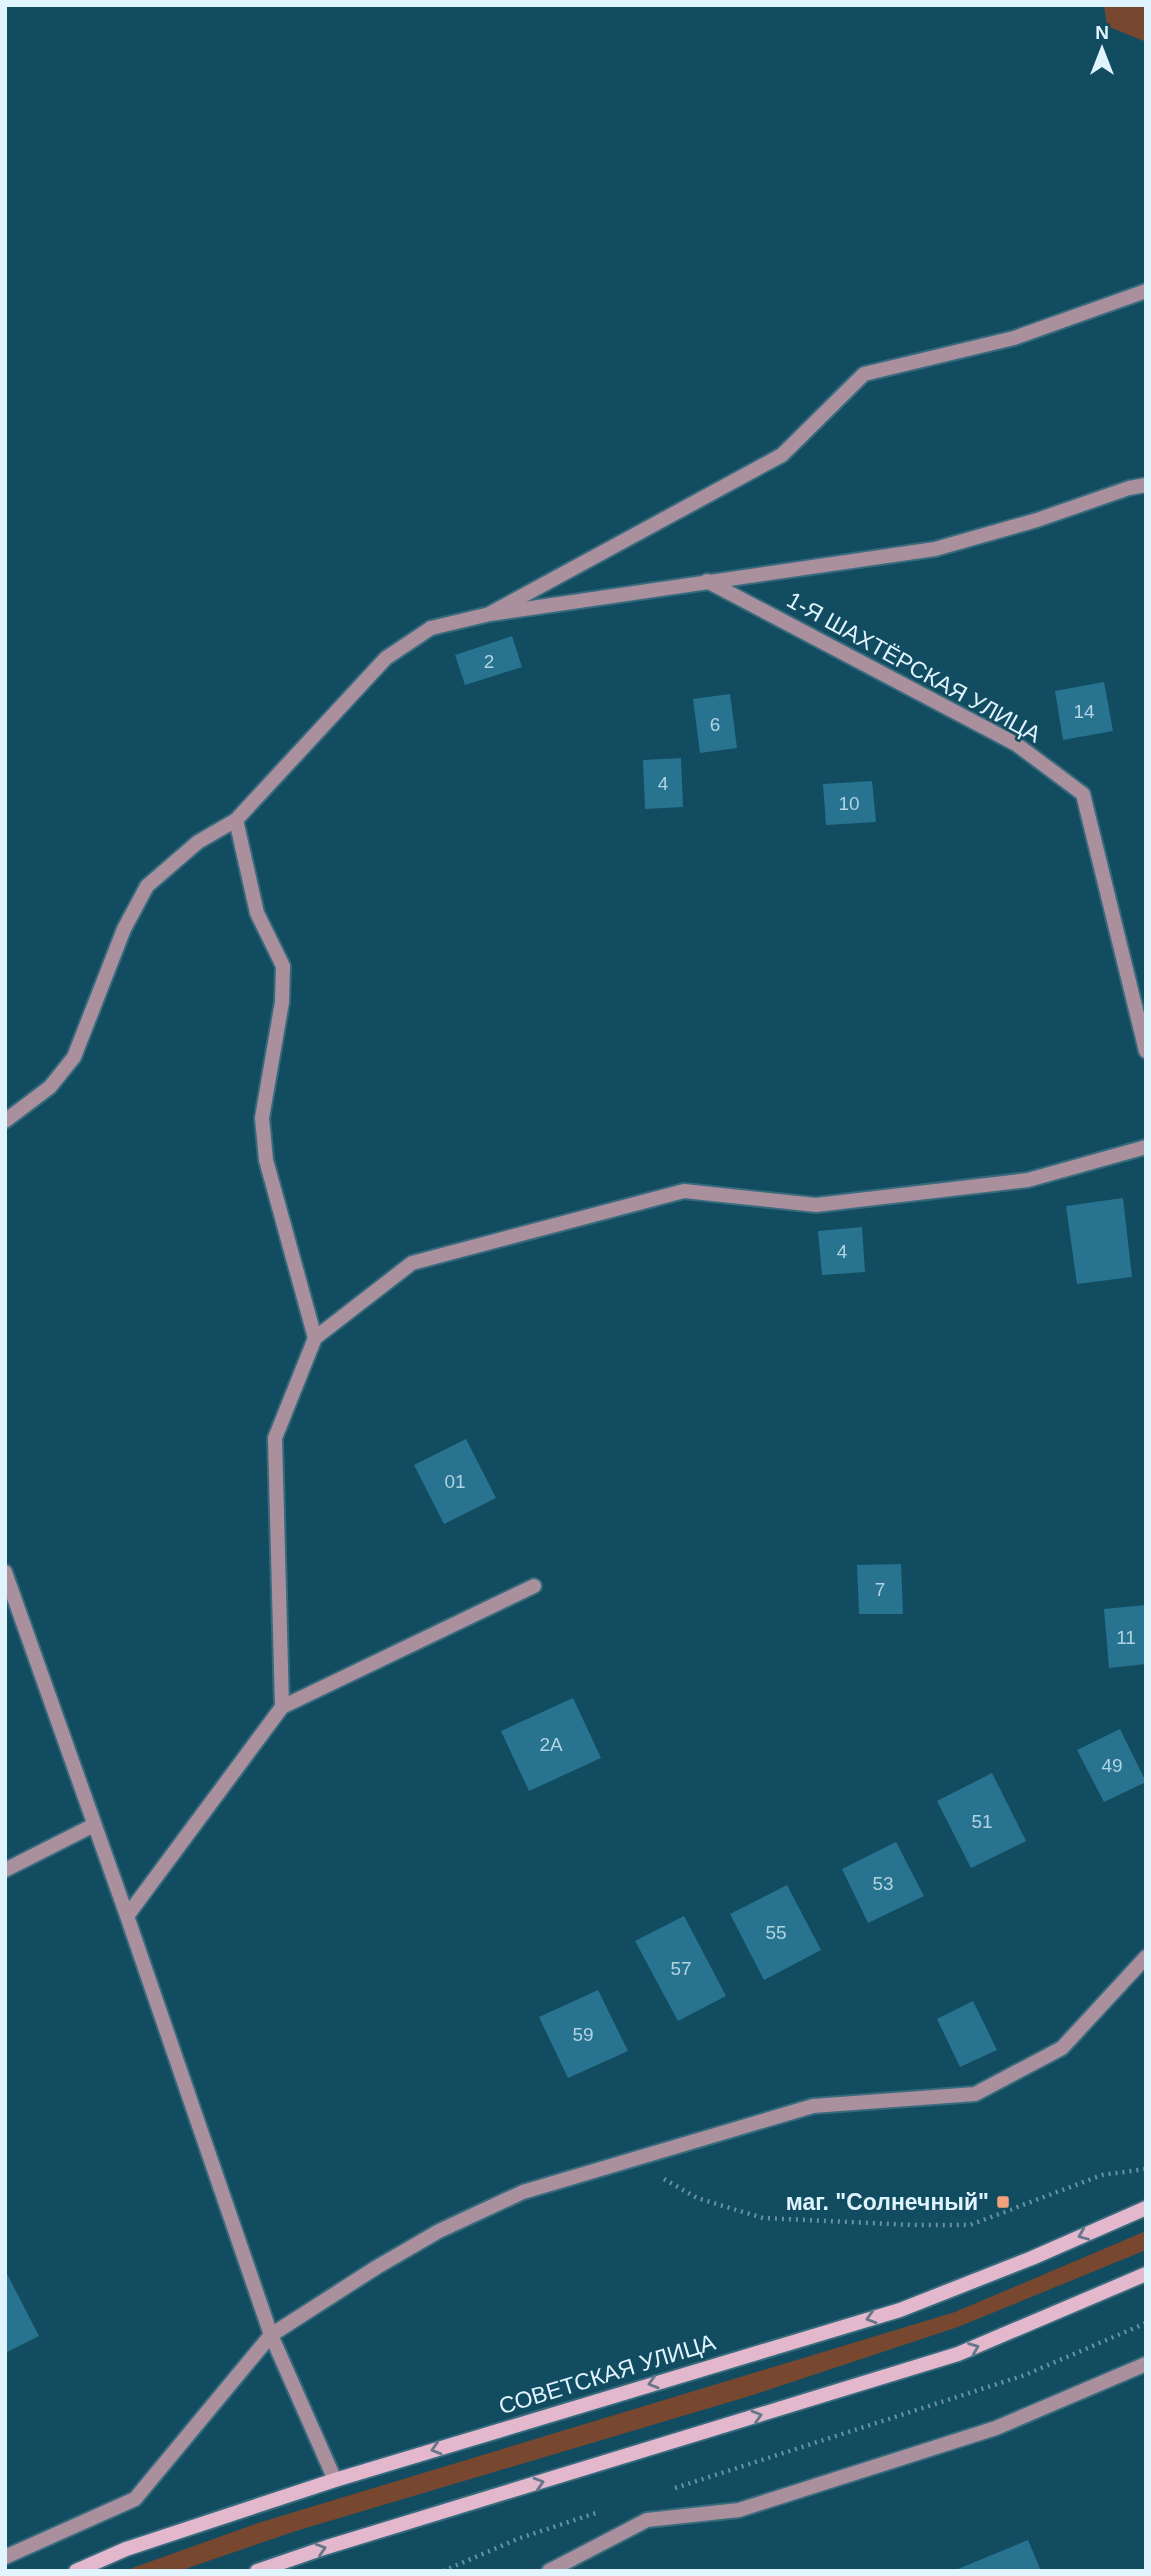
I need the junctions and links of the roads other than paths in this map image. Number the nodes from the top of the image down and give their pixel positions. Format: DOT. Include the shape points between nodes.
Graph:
graph roads {
  1 [pos="1146,291"];
  2 [pos="1146,485"];
  3 [pos="706,581"];
  4 [pos="490,614"];
  5 [pos="236,820"];
  6 [pos="1146,1051"];
  7 [pos="5,1121"];
  8 [pos="1146,1147"];
  9 [pos="315,1338"];
  10 [pos="5,1573"];
  11 [pos="534,1586"];
  12 [pos="282,1707"];
  13 [pos="94,1825"];
  14 [pos="5,1870"];
  15 [pos="127,1916"];
  16 [pos="1146,1957"];
  17 [pos="1146,2208"];
  18 [pos="1146,2274"];
  19 [pos="271,2335"];
  20 [pos="1146,2364"];
  21 [pos="335,2480"];
  22 [pos="5,2557"];
  23 [pos="76,2571"];
  24 [pos="257,2571"];
  25 [pos="550,2571"];
  1 -- 4 [label="street" via="1014,338 864,374 782,455"];
  2 -- 3 [label="street, 1-Я ШАХТЁРСКАЯ УЛИЦА" via="935,549"];
  3 -- 4 [label="street, 1-Я ШАХТЁРСКАЯ УЛИЦА"];
  3 -- 6 [label="street, 1-Я ШАХТЁРСКАЯ УЛИЦА" via="1016,744 1083,794"];
  4 -- 5 [label="street, 1-Я ШАХТЁРСКАЯ УЛИЦА" via="431,628 386,657"];
  5 -- 7 [label="street, 1-Я ШАХТЁРСКАЯ УЛИЦА" via="198,842 147,886 124,929 74,1058 50,1087"];
  5 -- 9 [label="street" via="257,913 283,967 282,1002 262,1118 266,1160"];
  8 -- 9 [label="street" via="1028,1180 816,1205 684,1191 412,1263"];
  9 -- 12 [label="street" via="275,1438"];
  10 -- 13 [label="street"];
  11 -- 12 [label="street"];
  12 -- 15 [label="street"];
  13 -- 14 [label="street"];
  13 -- 15 [label="street"];
  15 -- 19 [label="street"];
  16 -- 19 [label="street" via="1062,2048 975,2094 813,2106 523,2192 439,2231"];
  17 -- 21 [label="main road, СОВЕТСКАЯ УЛИЦА, one-way" via="900,2310"];
  24 -- 18 [label="main road, one-way" via="958,2354"];
  19 -- 21 [label="street"];
  19 -- 22 [label="street" via="135,2499"];
  20 -- 25 [label="street" via="996,2428 739,2510 647,2520"];
  21 -- 23 [label="main road, СОВЕТСКАЯ УЛИЦА" via="126,2549"];
}
